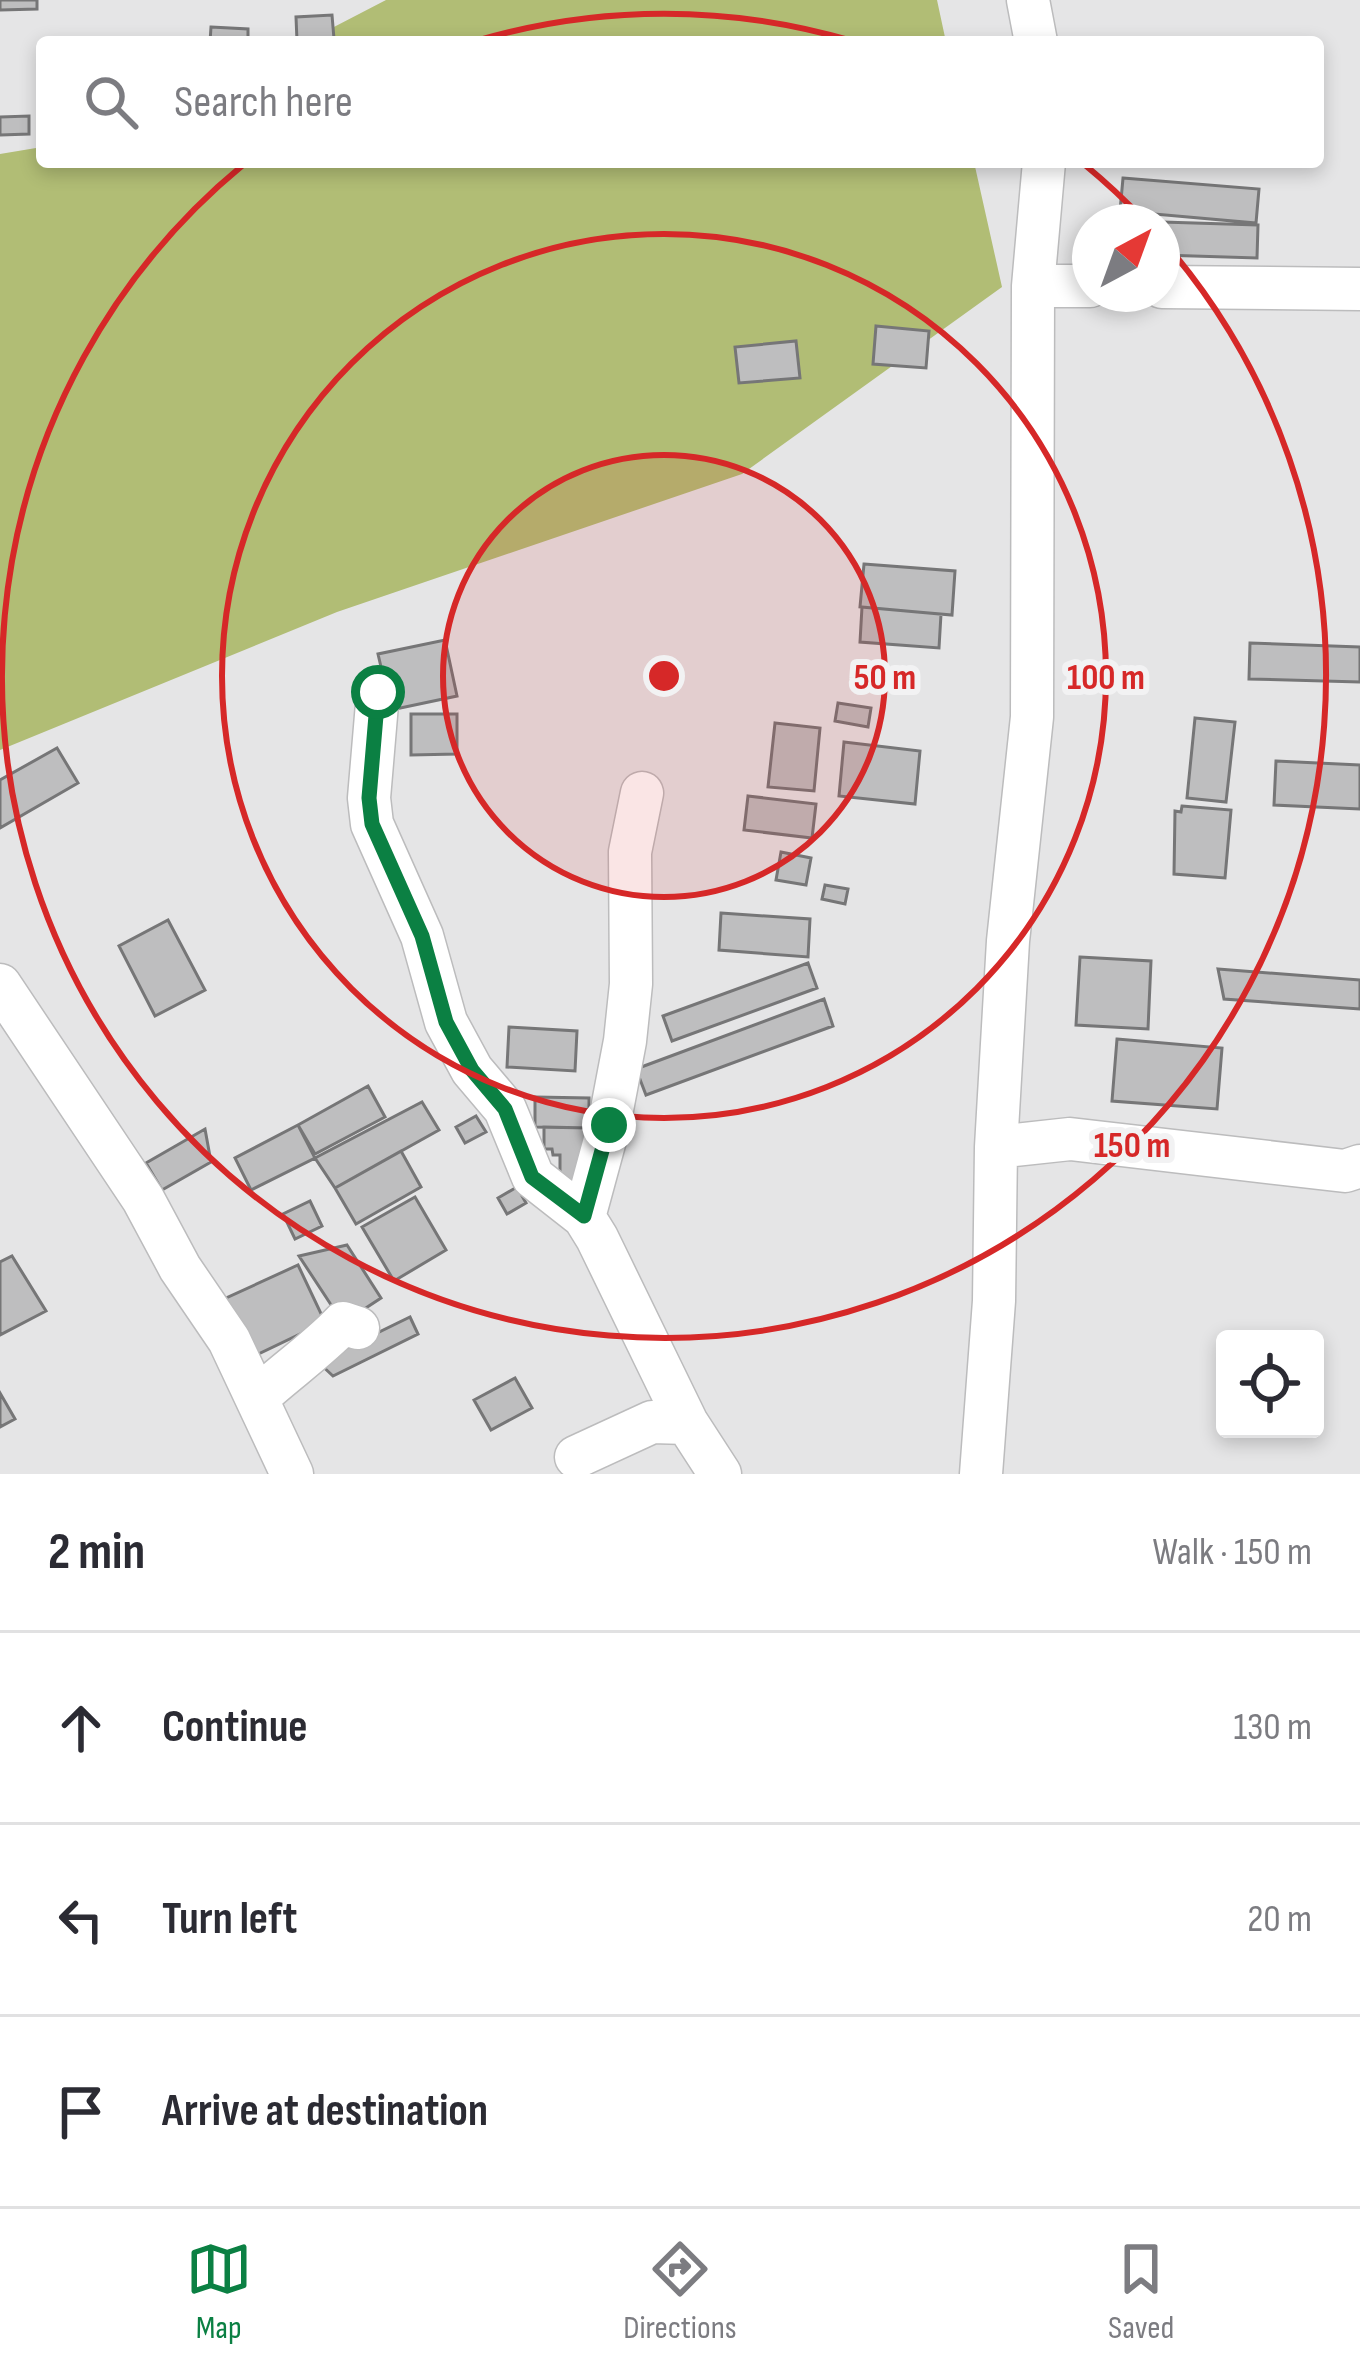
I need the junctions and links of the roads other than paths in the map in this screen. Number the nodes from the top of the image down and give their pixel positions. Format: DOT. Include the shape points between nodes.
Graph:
graph roads {
  1 [pos="1028,0"];
  2 [pos="1035,36"];
  3 [pos="1043,168"];
  4 [pos="1033,286"];
  5 [pos="1072,286"];
  6 [pos="1180,287"];
  7 [pos="1360,290"];
  8 [pos="378,692"];
  9 [pos="642,793"];
  10 [pos="0,985"];
  11 [pos="996,1147"];
  12 [pos="1360,1166"];
  13 [pos="584,1216"];
  14 [pos="358,1328"];
  15 [pos="256,1398"];
  16 [pos="687,1423"];
  17 [pos="576,1457"];
  18 [pos="292,1474"];
  19 [pos="720,1474"];
  20 [pos="981,1474"];
  1 -- 2 [label="street"];
  3 -- 4 [label="street"];
  4 -- 5 [label="street"];
  4 -- 11 [label="street" via="1032,717"];
  6 -- 7 [label="street"];
  8 -- 13 [label="street" via="372,824 422,936 446,1022 505,1109 532,1177"];
  9 -- 13 [label="street" via="630,852 625,1041"];
  10 -- 15 [label="street" via="143,1199"];
  11 -- 12 [label="street" via="1070,1139 1345,1172"];
  11 -- 20 [label="street"];
  13 -- 16 [label="street"];
  14 -- 15 [label="street" via="344,1323"];
  15 -- 18 [label="street"];
  16 -- 17 [label="street" via="652,1422"];
  16 -- 19 [label="street"];
}
